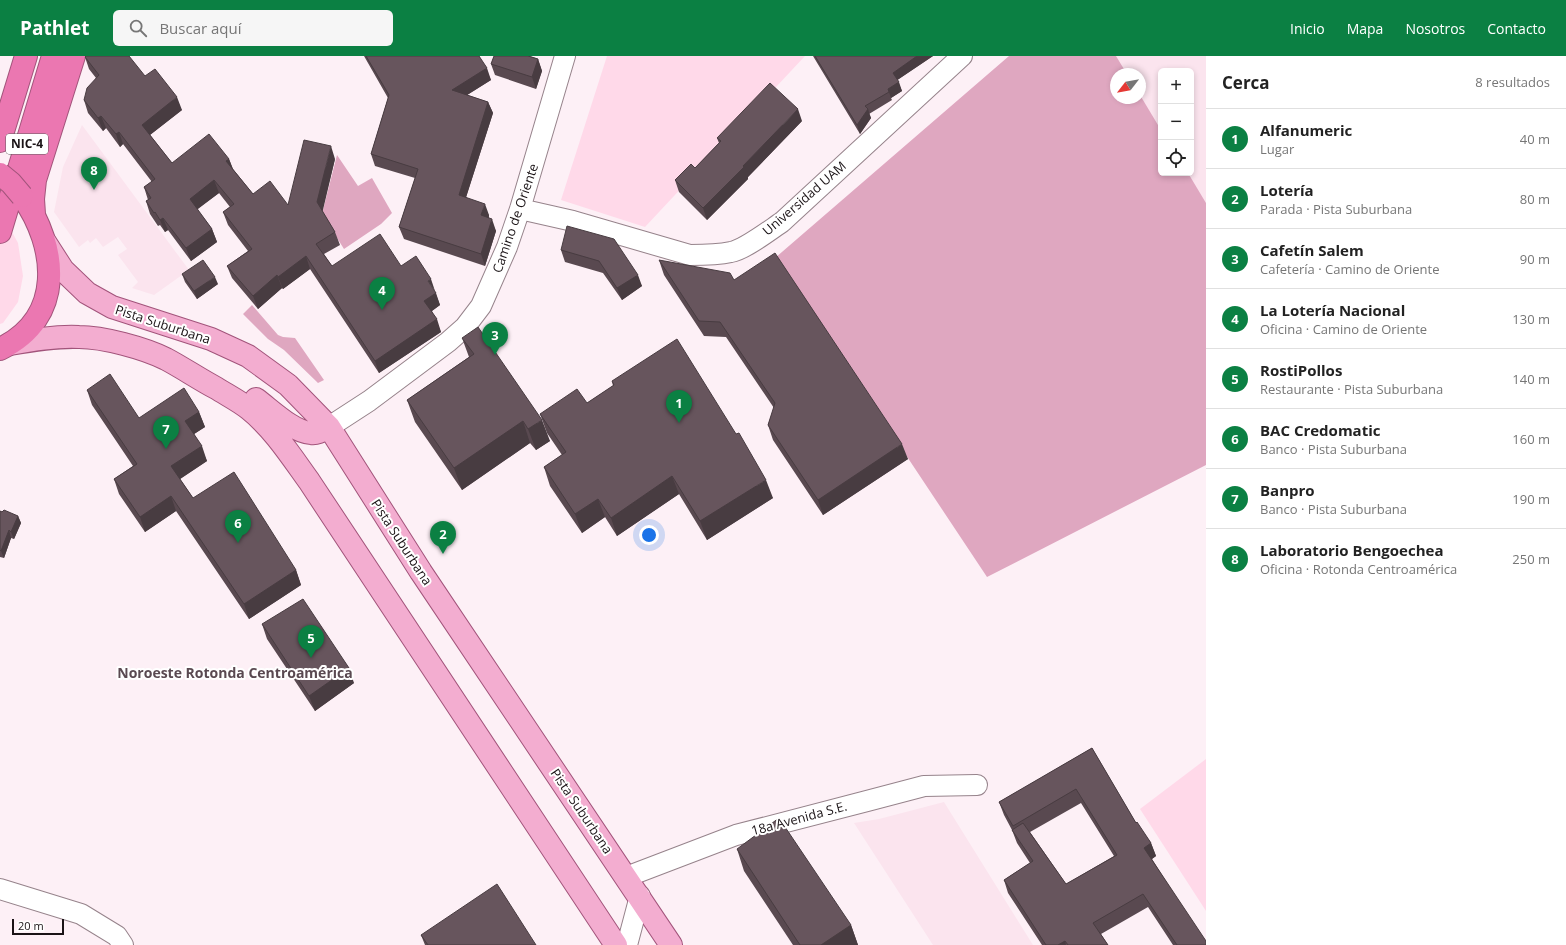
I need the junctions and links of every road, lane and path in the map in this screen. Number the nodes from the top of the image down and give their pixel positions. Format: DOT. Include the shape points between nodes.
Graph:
graph roads {
  1 [pos="26,56"];
  2 [pos="54,56"];
  3 [pos="74,56"];
  4 [pos="565,56"];
  5 [pos="962,56"];
  6 [pos="0,141"];
  7 [pos="0,174"];
  8 [pos="520,209"];
  9 [pos="34,214"];
  10 [pos="0,232"];
  11 [pos="45,242"];
  12 [pos="5,346"];
  13 [pos="165,359"];
  14 [pos="329,427"];
  15 [pos="977,785"];
  16 [pos="626,877"];
  17 [pos="0,889"];
  18 [pos="640,896"];
  19 [pos="123,945"];
  20 [pos="616,945"];
  21 [pos="627,945"];
  22 [pos="671,945"];
  1 -- 6 [label="highway, NIC-4"];
  2 -- 10 [label="highway, NIC-4"];
  3 -- 9 [label="highway" via="35,180"];
  4 -- 8 [label="street, Camino de Oriente"];
  5 -- 8 [label="street, Universidad UAM" via="782,222 732,252 690,255 573,221"];
  7 -- 9 [label="highway, bridge" via="11,183"];
  8 -- 14 [label="street, Camino de Oriente" via="493,281 481,306 465,327 444,346 387,388"];
  9 -- 11 [label="highway"];
  11 -- 12 [label="highway" via="48,276 43,309 28,330"];
  11 -- 14 [label="main road, Pista Suburbana" via="63,270 87,293 112,307 211,339 248,356 288,385"];
  12 -- 13 [label="main road" via="63,337 91,338 130,346"];
  13 -- 14 [label="main road" via="233,384 297,429 311,433"];
  13 -- 20 [label="main road" via="249,408 287,450"];
  14 -- 16 [label="main road, Pista Suburbana" via="421,572"];
  15 -- 16 [label="street, 18a Avenida S.E." via="924,786 751,831"];
  16 -- 18 [label="main road, Pista Suburbana"];
  17 -- 19 [label="street" via="81,914 117,936"];
  18 -- 21 [label="street"];
  18 -- 22 [label="main road, Pista Suburbana"];
}
